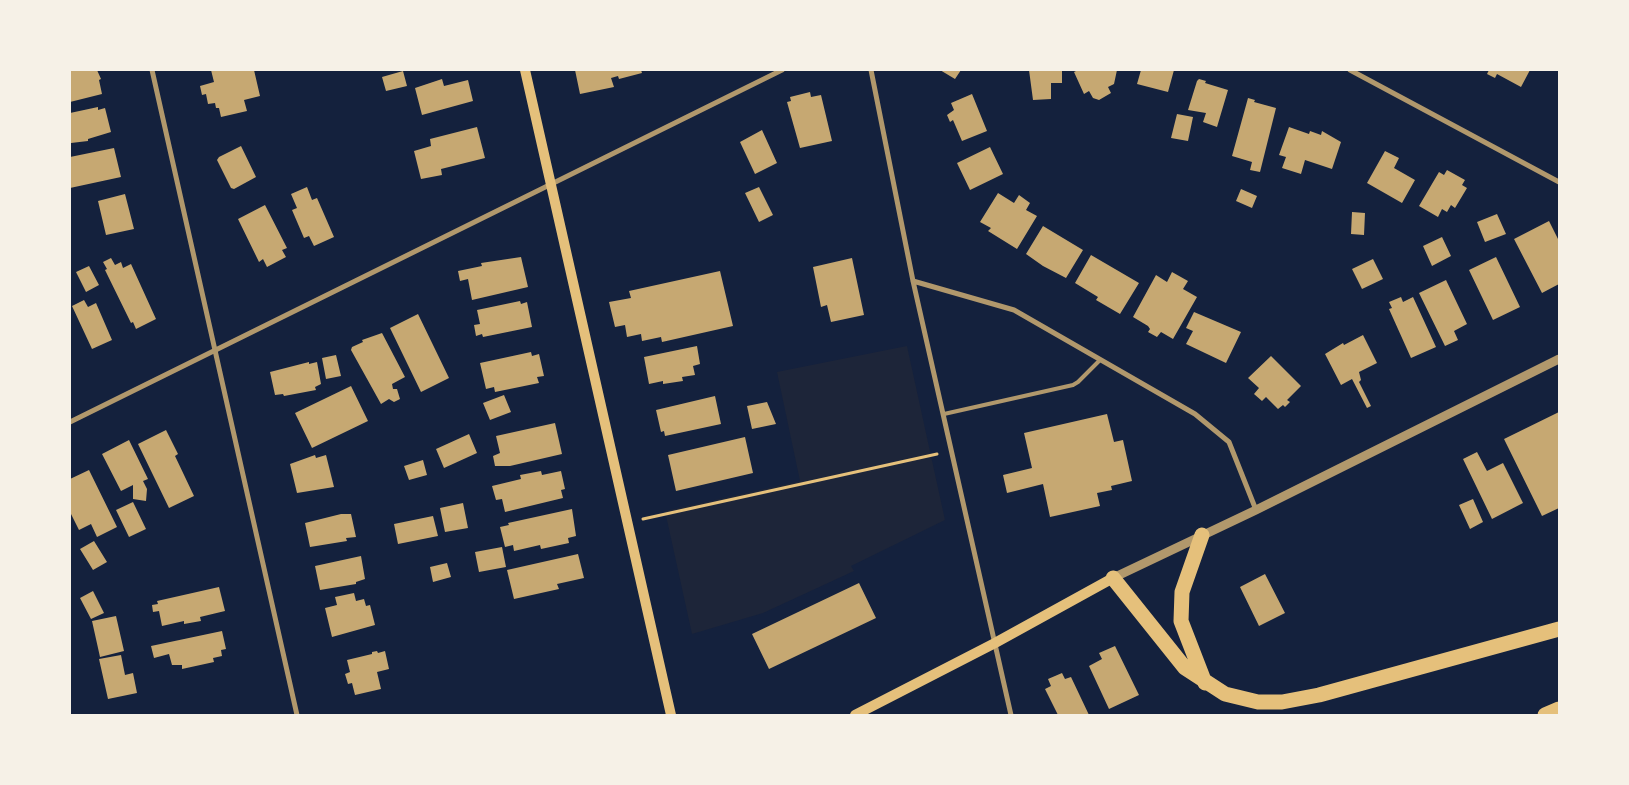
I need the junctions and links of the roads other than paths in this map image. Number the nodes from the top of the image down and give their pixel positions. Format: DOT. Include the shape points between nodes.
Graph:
graph roads {
  1 [pos="152,70"];
  2 [pos="525,70"];
  3 [pos="782,70"];
  4 [pos="871,70"];
  5 [pos="1350,70"];
  6 [pos="1559,182"];
  7 [pos="551,184"];
  8 [pos="912,282"];
  9 [pos="216,349"];
  10 [pos="1559,359"];
  11 [pos="1100,360"];
  12 [pos="944,414"];
  13 [pos="70,422"];
  14 [pos="1256,510"];
  15 [pos="1202,535"];
  16 [pos="1113,578"];
  17 [pos="1559,629"];
  18 [pos="996,643"];
  19 [pos="1205,683"];
  20 [pos="1559,709"];
  21 [pos="297,715"];
  22 [pos="671,715"];
  23 [pos="855,715"];
  24 [pos="1011,715"];
  25 [pos="1545,715"];
  1 -- 9 [label="street"];
  2 -- 7 [label="main road"];
  3 -- 7 [label="street"];
  4 -- 8 [label="street"];
  5 -- 6 [label="street"];
  7 -- 9 [label="street"];
  7 -- 22 [label="main road"];
  8 -- 11 [label="street" via="1014,310"];
  8 -- 12 [label="street"];
  9 -- 13 [label="street"];
  9 -- 21 [label="street"];
  10 -- 14 [label="street"];
  11 -- 12 [label="lane" via="1073,385"];
  11 -- 14 [label="street" via="1195,414 1229,442"];
  12 -- 18 [label="street"];
  14 -- 15 [label="street"];
  15 -- 16 [label="street"];
  15 -- 19 [label="highway" via="1182,592 1181,621"];
  16 -- 18 [label="main road"];
  16 -- 19 [label="highway" via="1185,668"];
  17 -- 19 [label="highway" via="1319,695 1282,702 1258,702 1233,696"];
  18 -- 23 [label="main road"];
  18 -- 24 [label="street"];
  20 -- 25 [label="highway"];
}
